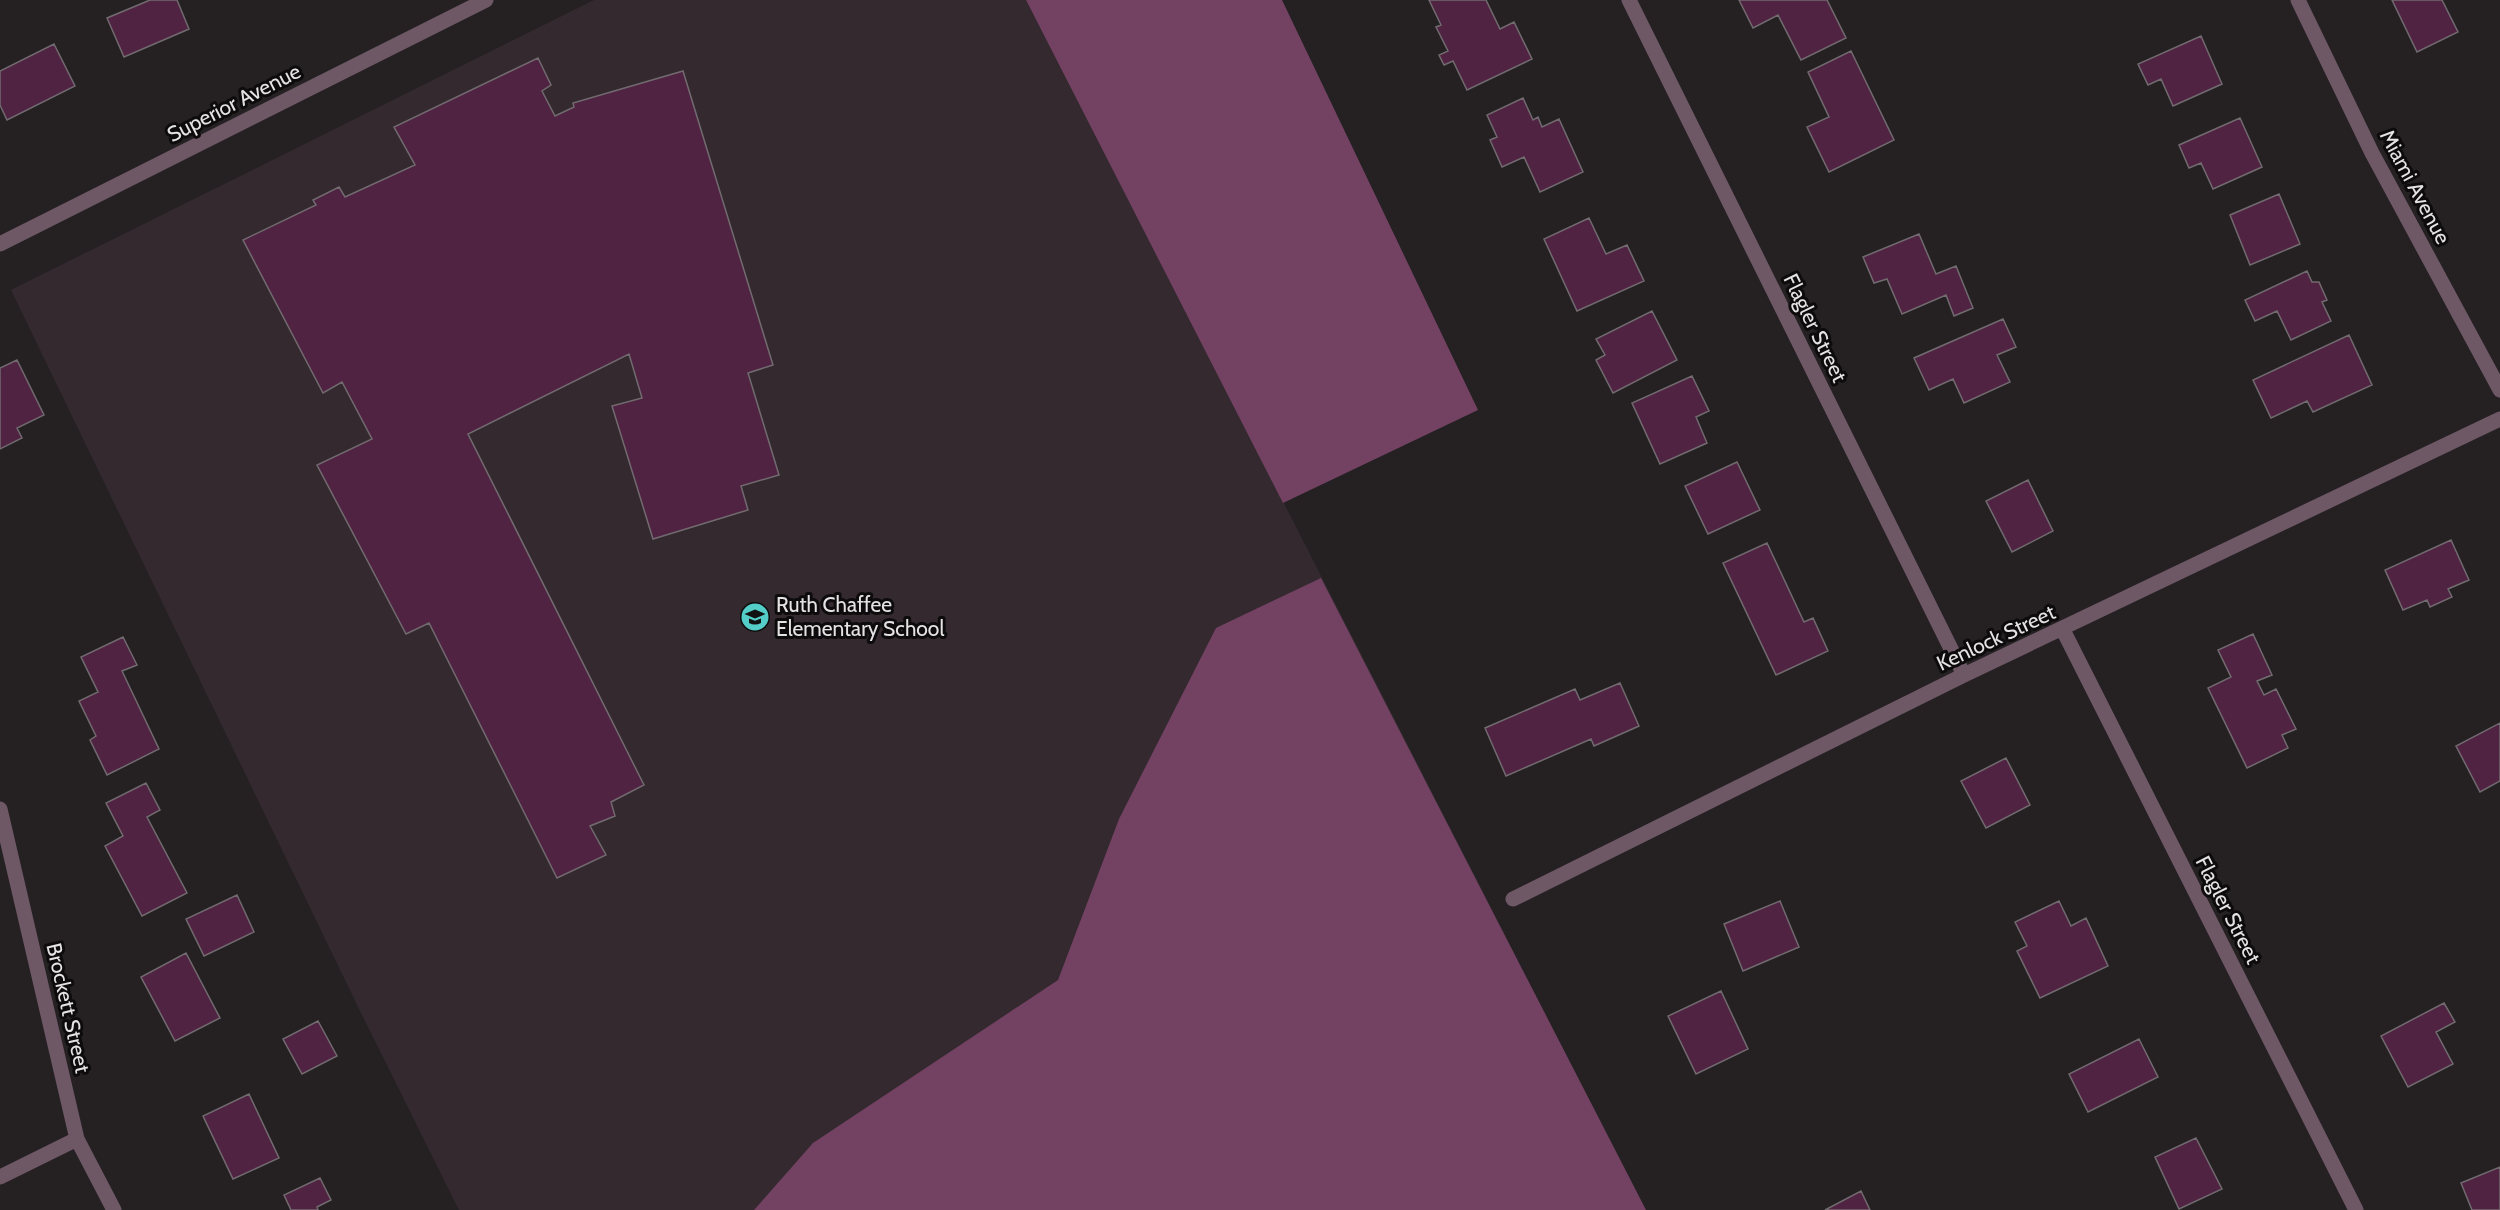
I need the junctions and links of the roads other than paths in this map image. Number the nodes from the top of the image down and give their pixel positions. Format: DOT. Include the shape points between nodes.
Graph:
graph roads {
  1 [pos="486,0"];
  2 [pos="1629,0"];
  3 [pos="2298,0"];
  4 [pos="0,243"];
  5 [pos="2500,390"];
  6 [pos="2500,419"];
  7 [pos="2063,630"];
  8 [pos="1964,675"];
  9 [pos="0,809"];
  10 [pos="1513,899"];
  11 [pos="77,1139"];
  12 [pos="0,1177"];
  13 [pos="114,1210"];
  14 [pos="2356,1210"];
  1 -- 4 [label="street, Superior Avenue"];
  2 -- 8 [label="street, Flagler Street"];
  3 -- 5 [label="street, Miami Avenue" via="2372,153"];
  6 -- 7 [label="street, Kenlock Street"];
  7 -- 8 [label="street, Kenlock Street"];
  7 -- 14 [label="street, Flagler Street"];
  8 -- 10 [label="street, Kenlock Street"];
  9 -- 11 [label="street, Brockett Street"];
  11 -- 12 [label="street"];
  11 -- 13 [label="street, Brockett Street"];
}
